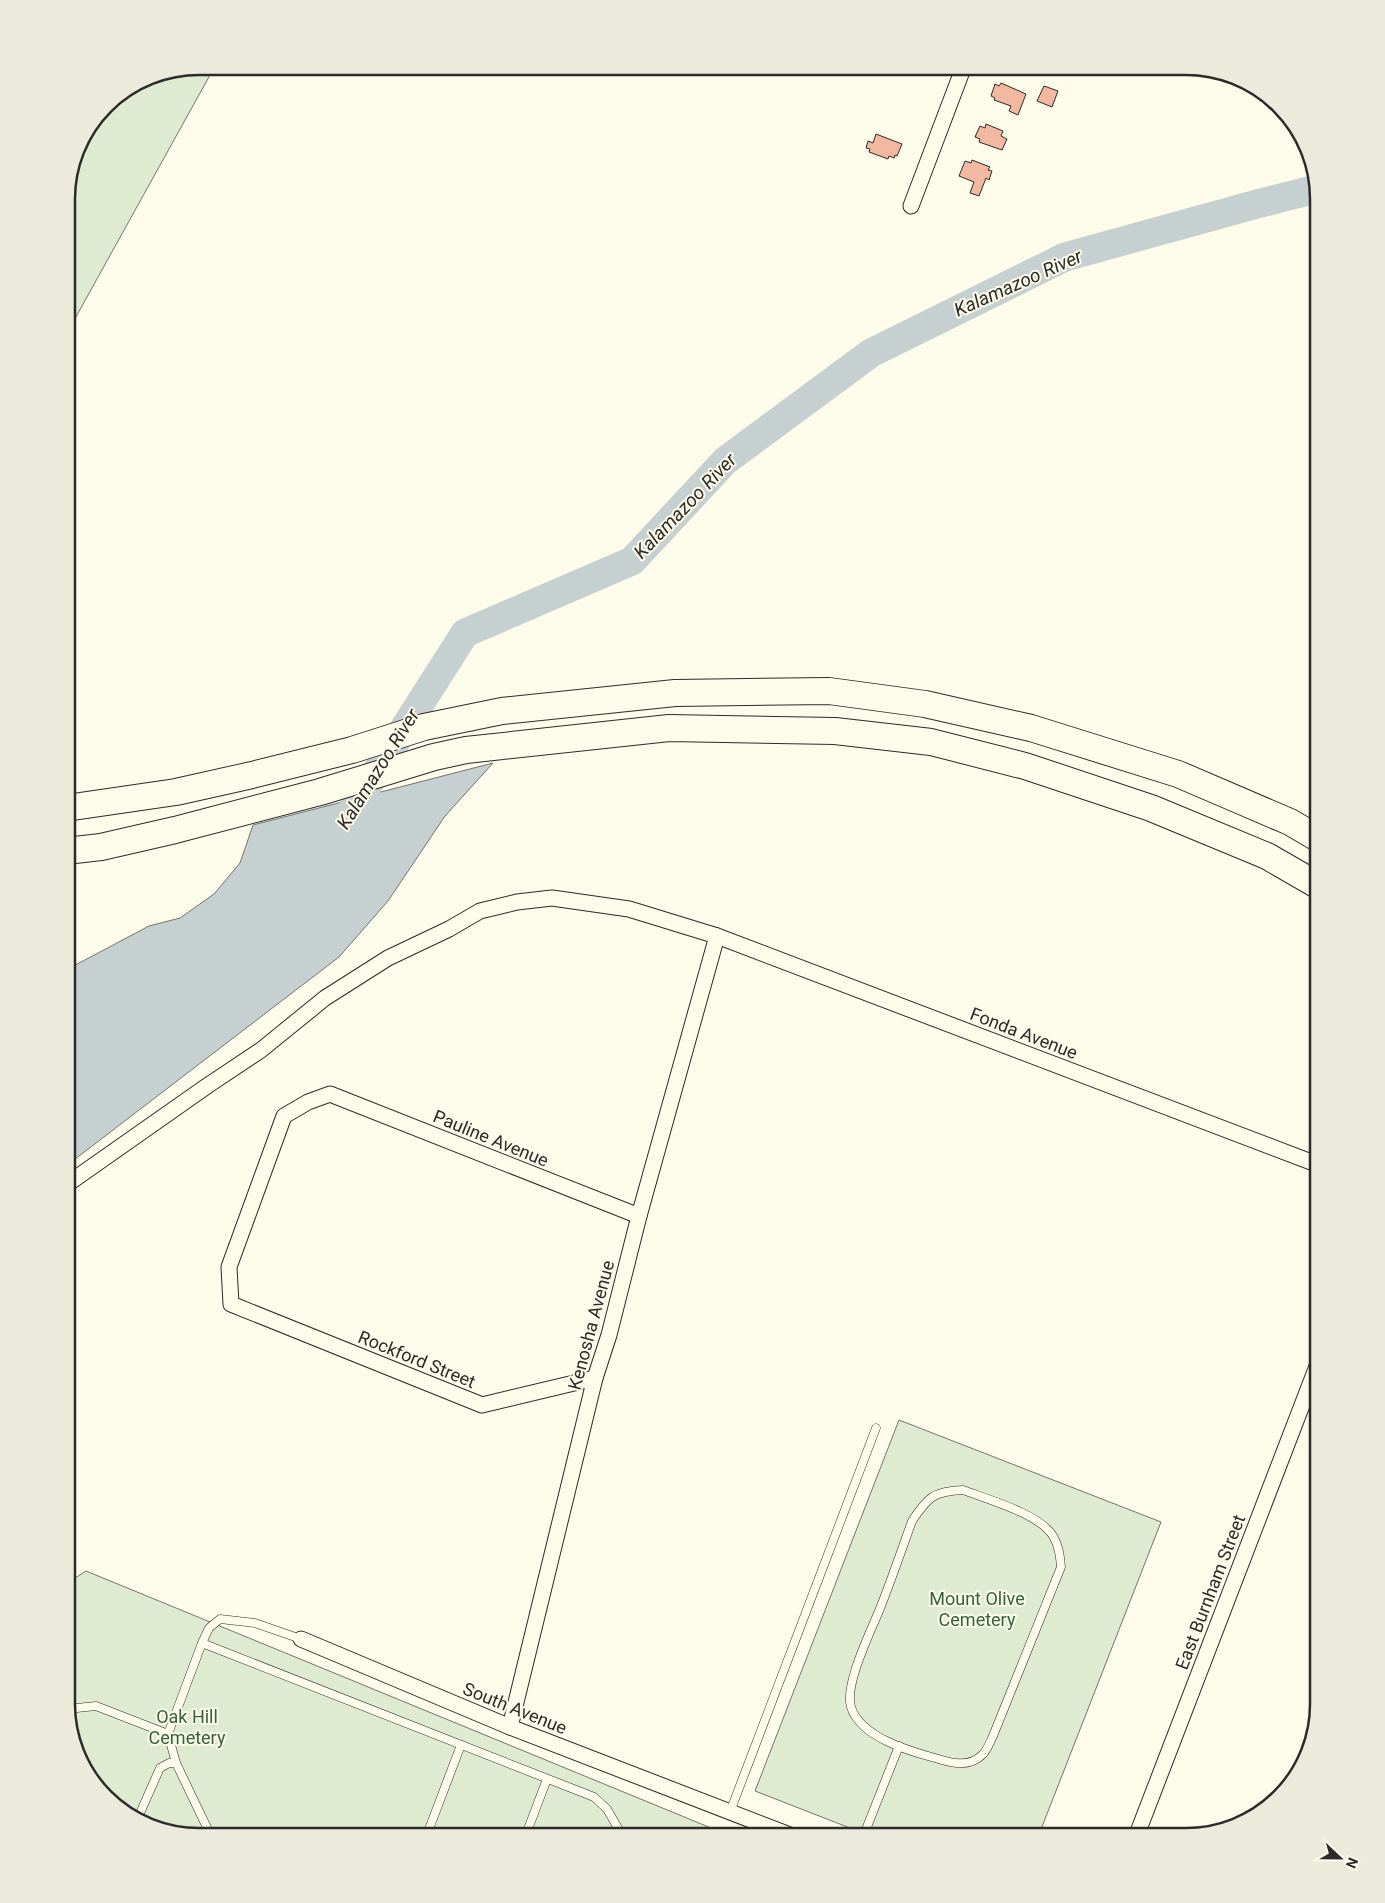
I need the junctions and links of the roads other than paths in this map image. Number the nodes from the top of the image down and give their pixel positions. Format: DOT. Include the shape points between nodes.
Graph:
graph roads {
  1 [pos="961,75"];
  2 [pos="911,206"];
  3 [pos="176,792"];
  4 [pos="75,793"];
  5 [pos="75,807"];
  6 [pos="1310,834"];
  7 [pos="75,850"];
  8 [pos="1310,881"];
  9 [pos="717,936"];
  10 [pos="1310,1162"];
  11 [pos="75,1179"];
  12 [pos="639,1216"];
  13 [pos="231,1304"];
  14 [pos="595,1378"];
  15 [pos="1310,1384"];
  16 [pos="876,1428"];
  17 [pos="301,1639"];
  18 [pos="202,1643"];
  19 [pos="75,1708"];
  20 [pos="510,1727"];
  21 [pos="168,1734"];
  22 [pos="461,1745"];
  23 [pos="899,1746"];
  24 [pos="176,1763"];
  25 [pos="547,1779"];
  26 [pos="730,1812"];
  27 [pos="140,1813"];
  28 [pos="207,1828"];
  29 [pos="429,1828"];
  30 [pos="528,1828"];
  31 [pos="618,1828"];
  32 [pos="772,1828"];
  33 [pos="867,1828"];
  34 [pos="1139,1828"];
  1 -- 2 [label="street"];
  3 -- 4 [label="highway"];
  3 -- 5 [label="highway"];
  3 -- 6 [label="highway" via="352,750 424,727 502,711 675,693 829,691 925,704 1031,728 1178,774"];
  7 -- 8 [label="highway" via="101,847 234,815 466,750 669,728 835,731 931,742 1025,766 1151,808 1268,856"];
  9 -- 10 [label="street, Fonda Avenue"];
  9 -- 11 [label="street, Fonda Avenue" via="629,909 552,898 480,911 388,958 325,998 261,1050"];
  9 -- 12 [label="street, Kenosha Avenue"];
  12 -- 13 [label="street, Pauline Avenue" via="330,1094 284,1116 229,1267"];
  12 -- 14 [label="street, Kenosha Avenue"];
  13 -- 14 [label="street, Rockford Street" via="482,1405"];
  14 -- 20 [label="street, Kenosha Avenue"];
  15 -- 34 [label="street, East Burnham Street"];
  16 -- 26 [label="lane"];
  17 -- 18 [label="lane, South Avenue" via="255,1623 220,1619 209,1628"];
  17 -- 20 [label="street, South Avenue"];
  18 -- 21 [label="lane"];
  18 -- 22 [label="lane"];
  19 -- 21 [label="lane" via="96,1706"];
  20 -- 26 [label="street, South Avenue"];
  21 -- 24 [label="lane"];
  22 -- 25 [label="lane"];
  22 -- 29 [label="lane"];
  23 -- 23 [label="lane" via="868,1730 859,1721 851,1706 851,1689 858,1662 912,1521 934,1495 963,1490 1020,1512 1041,1524 1053,1535 1060,1551 1061,1567 993,1736 982,1755 969,1763 952,1763"];
  23 -- 33 [label="lane"];
  24 -- 27 [label="lane" via="160,1768"];
  24 -- 28 [label="lane"];
  25 -- 30 [label="lane"];
  25 -- 31 [label="lane" via="594,1797 607,1809"];
  26 -- 32 [label="street, South Avenue"];
}
